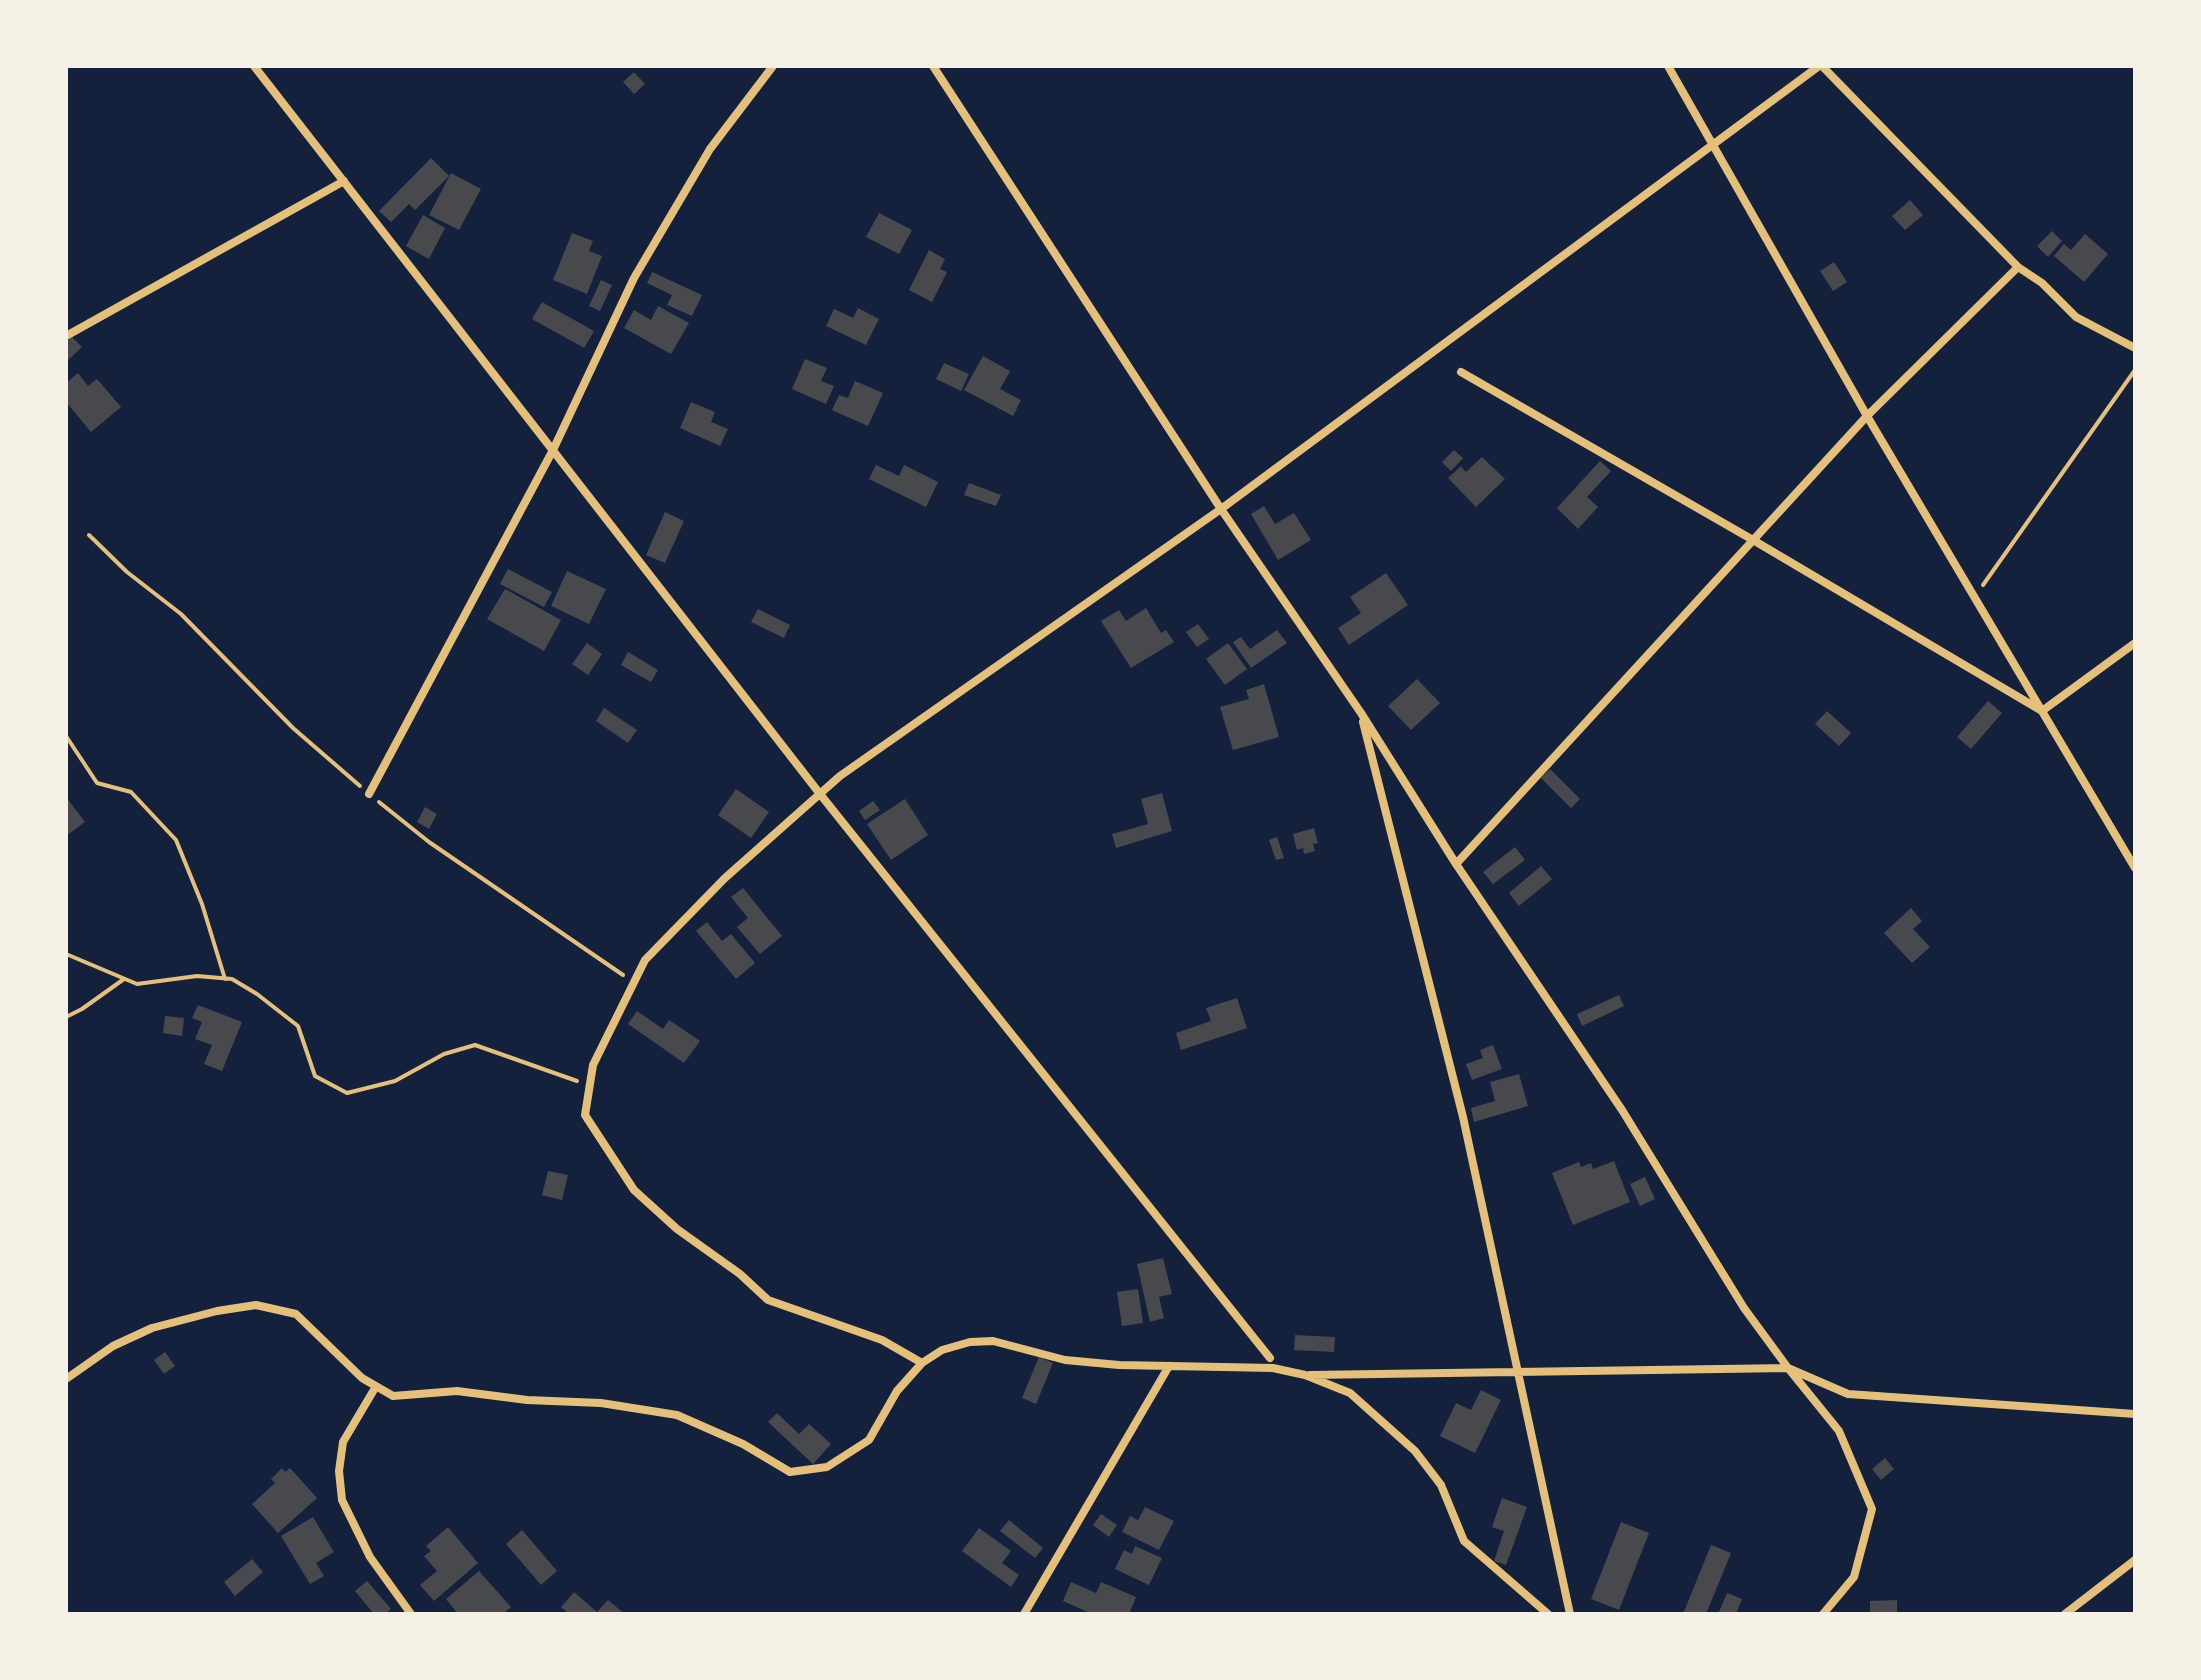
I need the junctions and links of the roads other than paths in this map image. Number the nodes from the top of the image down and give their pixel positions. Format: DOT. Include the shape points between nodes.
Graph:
graph roads {
  1 [pos="254,66"];
  2 [pos="773,66"];
  3 [pos="933,66"];
  4 [pos="1668,66"];
  5 [pos="1820,66"];
  6 [pos="1713,145"];
  7 [pos="344,181"];
  8 [pos="2018,267"];
  9 [pos="66,336"];
  10 [pos="2135,348"];
  11 [pos="1461,372"];
  12 [pos="1867,416"];
  13 [pos="553,450"];
  14 [pos="1221,509"];
  15 [pos="1753,540"];
  16 [pos="2135,643"];
  17 [pos="2042,711"];
  18 [pos="1361,713"];
  19 [pos="369,794"];
  20 [pos="820,794"];
  21 [pos="2135,849"];
  22 [pos="2129,858"];
  23 [pos="1456,864"];
  24 [pos="2135,868"];
  25 [pos="1270,1358"];
  26 [pos="922,1363"];
  27 [pos="1169,1366"];
  28 [pos="1788,1368"];
  29 [pos="1519,1372"];
  30 [pos="1305,1375"];
  31 [pos="66,1379"];
  32 [pos="375,1388"];
  33 [pos="2135,1414"];
  34 [pos="2135,1560"];
  35 [pos="411,1614"];
  36 [pos="1024,1614"];
  37 [pos="1548,1614"];
  38 [pos="1570,1614"];
  39 [pos="1823,1614"];
  40 [pos="2065,1614"];
  1 -- 7 [label="street"];
  2 -- 13 [label="street" via="710,149 634,278"];
  3 -- 14 [label="street"];
  4 -- 6 [label="street"];
  5 -- 6 [label="street"];
  5 -- 8 [label="street"];
  6 -- 12 [label="street"];
  6 -- 14 [label="street"];
  7 -- 9 [label="street"];
  7 -- 13 [label="street"];
  8 -- 10 [label="street" via="2076,317"];
  8 -- 12 [label="street"];
  11 -- 15 [label="street"];
  12 -- 15 [label="street"];
  12 -- 17 [label="street"];
  13 -- 19 [label="street"];
  13 -- 20 [label="street"];
  14 -- 18 [label="street"];
  14 -- 20 [label="street"];
  15 -- 17 [label="street"];
  15 -- 23 [label="street"];
  16 -- 17 [label="street"];
  17 -- 22 [label="street"];
  18 -- 23 [label="street"];
  18 -- 29 [label="street" via="1463,1117"];
  20 -- 25 [label="street"];
  20 -- 26 [label="street" via="715,888 645,960 593,1065 585,1115 634,1190 768,1300 882,1340"];
  21 -- 22 [label="street"];
  22 -- 24 [label="street"];
  23 -- 28 [label="street"];
  26 -- 27 [label="street" via="942,1350 993,1341 1065,1360"];
  26 -- 32 [label="street" via="897,1391 869,1440 827,1467 790,1472 677,1415 457,1391 393,1396"];
  27 -- 30 [label="street" via="1245,1366"];
  27 -- 36 [label="street"];
  28 -- 29 [label="street"];
  28 -- 33 [label="street" via="1848,1394"];
  28 -- 39 [label="street" via="1839,1431 1872,1509 1854,1577"];
  29 -- 30 [label="street"];
  29 -- 38 [label="street"];
  30 -- 37 [label="street" via="1350,1393 1415,1451 1441,1485 1464,1541"];
  31 -- 32 [label="street" via="113,1346 152,1328 256,1305 296,1314"];
  32 -- 35 [label="street" via="343,1442 342,1500 370,1557"];
  34 -- 40 [label="street"];
}
